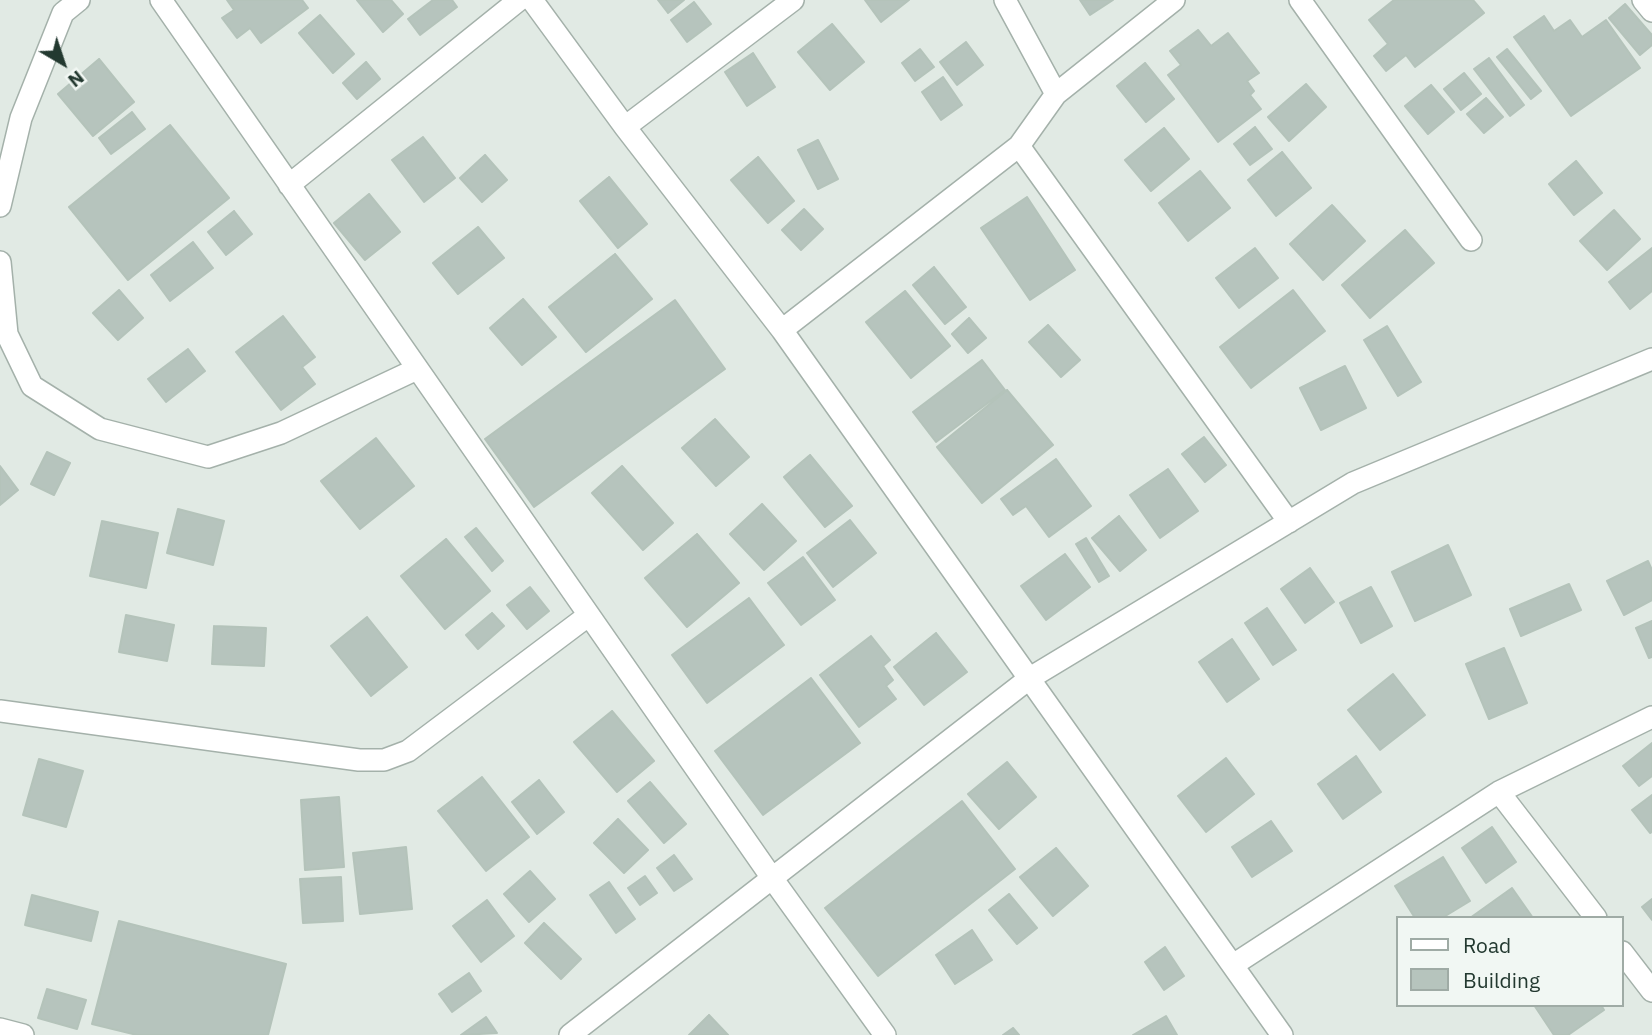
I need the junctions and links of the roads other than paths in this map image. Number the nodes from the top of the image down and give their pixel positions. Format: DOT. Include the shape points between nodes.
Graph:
graph roads {
  1 [pos="79,0"];
  2 [pos="161,0"];
  3 [pos="519,0"];
  4 [pos="532,0"];
  5 [pos="793,0"];
  6 [pos="1005,0"];
  7 [pos="1174,0"];
  8 [pos="1300,0"];
  9 [pos="1643,0"];
  10 [pos="1652,11"];
  11 [pos="1056,94"];
  12 [pos="625,127"];
  13 [pos="1019,146"];
  14 [pos="289,185"];
  15 [pos="0,206"];
  16 [pos="1471,240"];
  17 [pos="0,262"];
  18 [pos="782,330"];
  19 [pos="1652,359"];
  20 [pos="417,369"];
  21 [pos="1289,522"];
  22 [pos="589,615"];
  23 [pos="1030,678"];
  24 [pos="0,711"];
  25 [pos="1652,717"];
  26 [pos="1499,792"];
  27 [pos="772,878"];
  28 [pos="1594,916"];
  29 [pos="1624,955"];
  30 [pos="1233,965"];
  31 [pos="1652,991"];
  32 [pos="0,1028"];
  33 [pos="23,1035"];
  34 [pos="570,1035"];
  35 [pos="885,1035"];
  36 [pos="1282,1035"];
  1 -- 15 [label="street" via="63,13 21,118"];
  2 -- 14 [label="street"];
  3 -- 14 [label="street"];
  4 -- 12 [label="street"];
  5 -- 12 [label="street"];
  6 -- 11 [label="street"];
  7 -- 11 [label="street"];
  8 -- 16 [label="street"];
  9 -- 10 [label="street"];
  11 -- 13 [label="street"];
  12 -- 18 [label="street"];
  13 -- 18 [label="street"];
  13 -- 21 [label="street"];
  14 -- 20 [label="street"];
  17 -- 20 [label="street" via="7,334 32,386 100,429 208,457 281,433"];
  18 -- 23 [label="street"];
  19 -- 21 [label="street" via="1353,483"];
  20 -- 22 [label="street"];
  21 -- 23 [label="street"];
  22 -- 24 [label="street" via="408,751 384,760"];
  22 -- 27 [label="street"];
  23 -- 27 [label="street"];
  23 -- 30 [label="street"];
  25 -- 26 [label="street"];
  26 -- 28 [label="street"];
  26 -- 30 [label="street"];
  27 -- 34 [label="street"];
  27 -- 35 [label="street"];
  29 -- 31 [label="street"];
  30 -- 36 [label="street"];
  32 -- 33 [label="street"];
}
